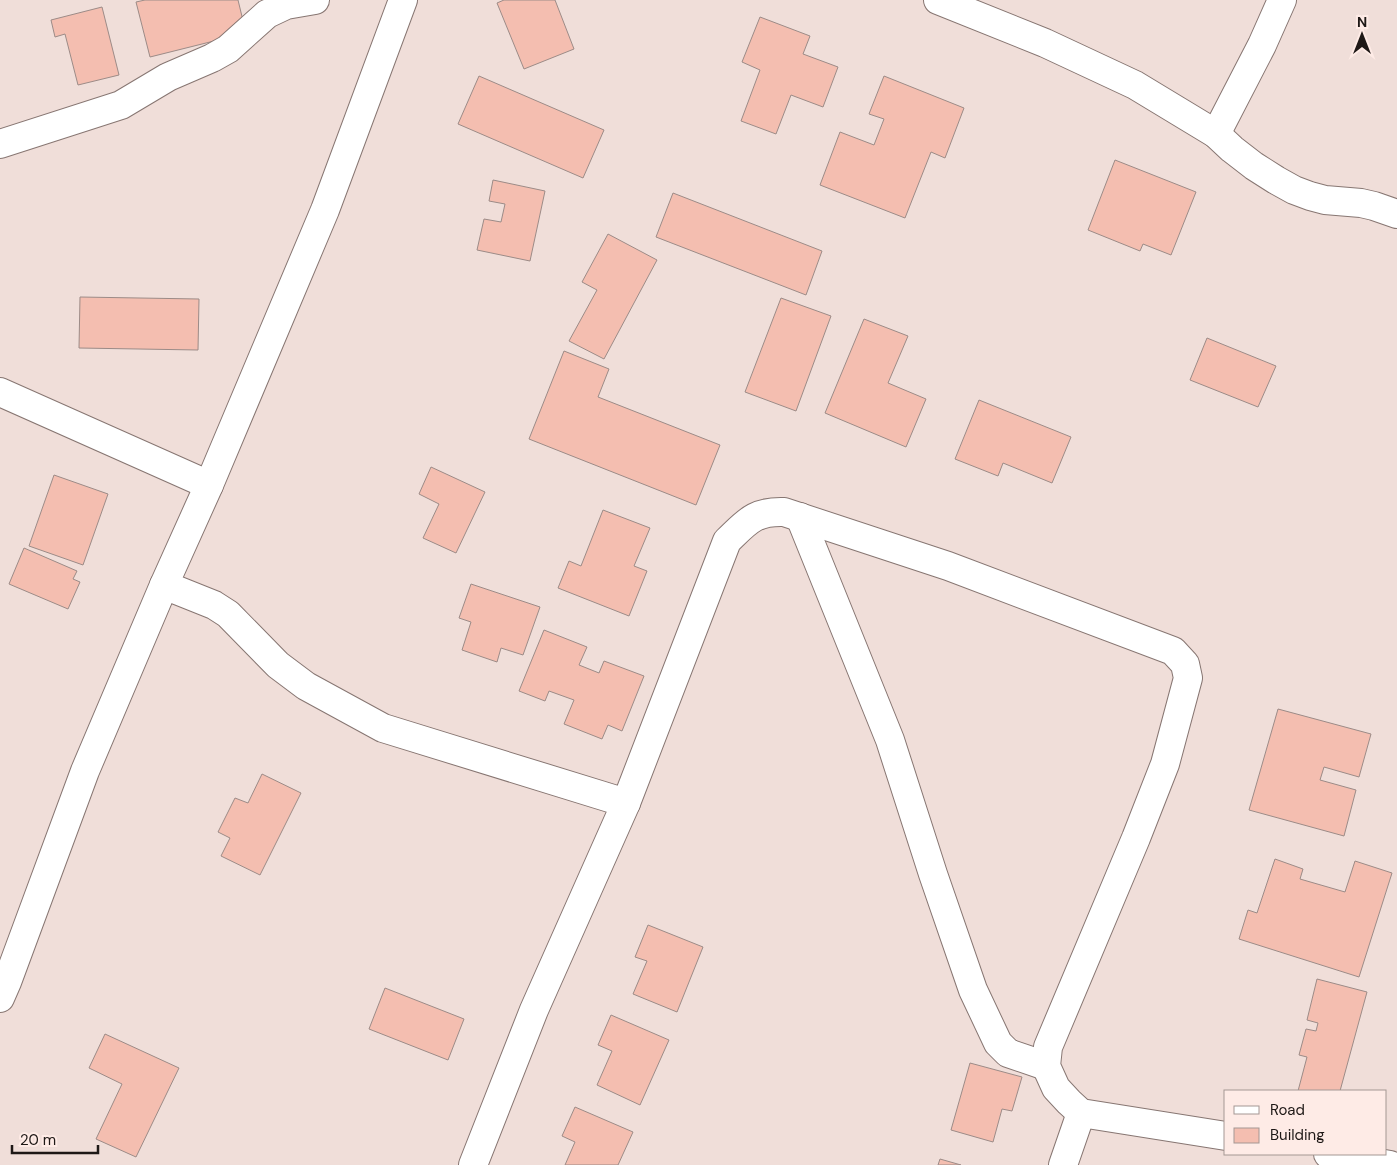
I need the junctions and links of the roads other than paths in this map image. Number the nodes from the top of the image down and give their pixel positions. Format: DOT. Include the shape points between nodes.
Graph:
graph roads {
  1 [pos="314,0"];
  2 [pos="403,0"];
  3 [pos="938,0"];
  4 [pos="1282,0"];
  5 [pos="1216,134"];
  6 [pos="0,144"];
  7 [pos="1397,214"];
  8 [pos="0,392"];
  9 [pos="209,485"];
  10 [pos="800,518"];
  11 [pos="164,585"];
  12 [pos="626,803"];
  13 [pos="2,986"];
  14 [pos="1046,1066"];
  15 [pos="1082,1113"];
  16 [pos="1224,1136"];
  17 [pos="1334,1155"];
  18 [pos="473,1165"];
  19 [pos="1063,1165"];
  20 [pos="1390,1165"];
  1 -- 6 [label="street" via="267,14 228,49 168,77 121,105"];
  2 -- 9 [label="street" via="325,210"];
  3 -- 5 [label="street" via="1045,43 1135,86"];
  4 -- 5 [label="street"];
  5 -- 7 [label="street" via="1254,166 1294,190 1326,200 1374,206"];
  8 -- 9 [label="street"];
  9 -- 11 [label="street"];
  10 -- 12 [label="street" via="784,512 758,515 727,541"];
  10 -- 14 [label="street" via="890,740 973,990 998,1043 1008,1053"];
  10 -- 14 [label="street" via="948,566 1126,633 1173,651 1185,664 1188,678 1165,764 1048,1047"];
  11 -- 12 [label="street" via="228,614 278,666 306,686 384,728"];
  11 -- 13 [label="street" via="86,771"];
  12 -- 18 [label="street" via="534,1010"];
  14 -- 15 [label="street" via="1056,1088"];
  15 -- 16 [label="street"];
  15 -- 19 [label="street"];
  17 -- 20 [label="street"];
}
